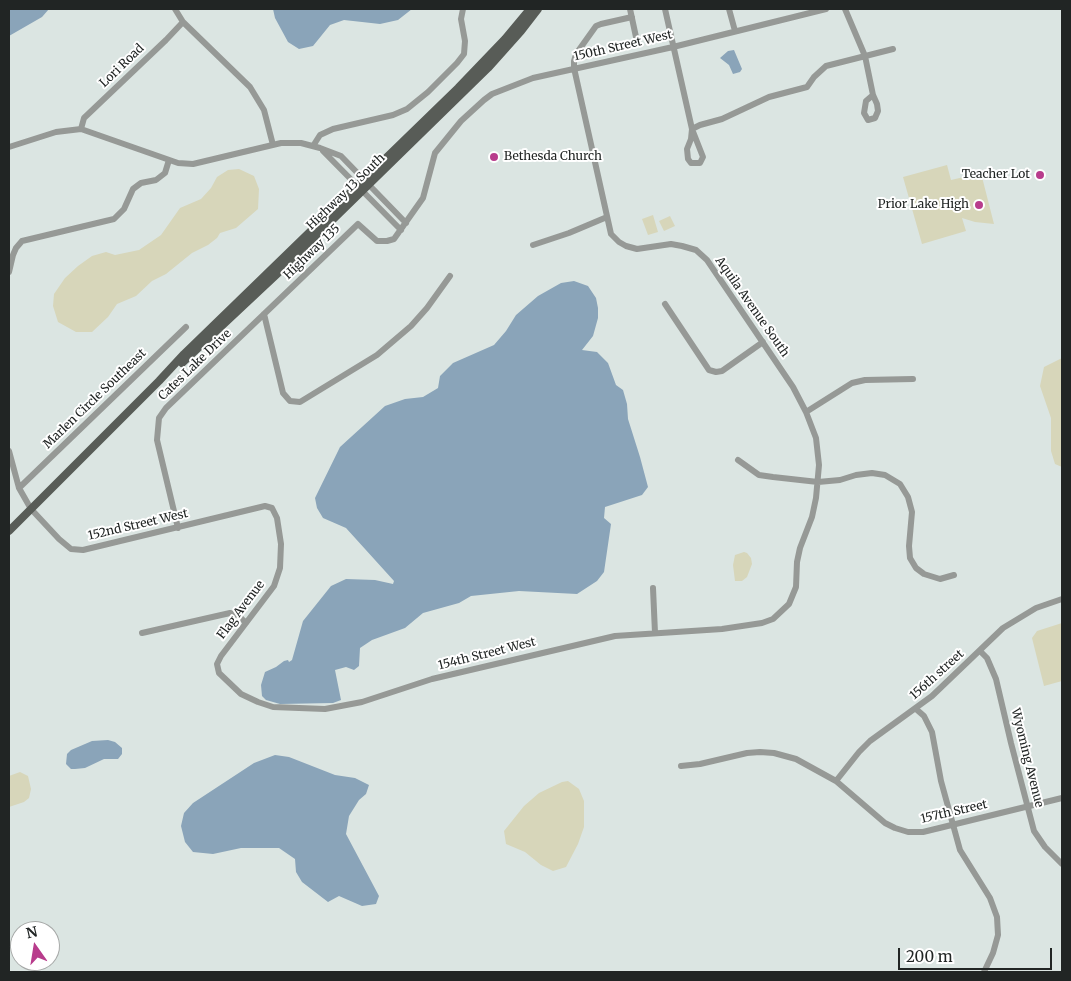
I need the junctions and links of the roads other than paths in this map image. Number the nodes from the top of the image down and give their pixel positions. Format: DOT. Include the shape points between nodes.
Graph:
graph roads {
  1 [pos="175,9"];
  2 [pos="464,9"];
  3 [pos="530,9"];
  4 [pos="538,9"];
  5 [pos="630,9"];
  6 [pos="665,9"];
  7 [pos="729,9"];
  8 [pos="826,9"];
  9 [pos="845,9"];
  10 [pos="632,17"];
  11 [pos="183,22"];
  12 [pos="735,31"];
  13 [pos="636,37"];
  14 [pos="673,47"];
  15 [pos="893,49"];
  16 [pos="865,56"];
  17 [pos="574,68"];
  18 [pos="873,95"];
  19 [pos="692,128"];
  20 [pos="81,129"];
  21 [pos="444,140"];
  22 [pos="273,145"];
  23 [pos="312,146"];
  24 [pos="9,147"];
  25 [pos="320,148"];
  26 [pos="169,160"];
  27 [pos="367,181"];
  28 [pos="360,188"];
  29 [pos="607,217"];
  30 [pos="406,223"];
  31 [pos="401,230"];
  32 [pos="533,245"];
  33 [pos="9,272"];
  34 [pos="450,276"];
  35 [pos="665,304"];
  36 [pos="264,314"];
  37 [pos="186,327"];
  38 [pos="763,342"];
  39 [pos="913,379"];
  40 [pos="806,412"];
  41 [pos="9,451"];
  42 [pos="738,460"];
  43 [pos="818,482"];
  44 [pos="19,488"];
  45 [pos="265,506"];
  46 [pos="31,509"];
  47 [pos="178,528"];
  48 [pos="9,531"];
  49 [pos="954,575"];
  50 [pos="653,588"];
  51 [pos="1062,599"];
  52 [pos="773,619"];
  53 [pos="246,623"];
  54 [pos="142,633"];
  55 [pos="656,633"];
  56 [pos="980,651"];
  57 [pos="219,673"];
  58 [pos="916,709"];
  59 [pos="681,766"];
  60 [pos="836,781"];
  61 [pos="1062,798"];
  62 [pos="1028,807"];
  63 [pos="953,824"];
  64 [pos="1062,864"];
  65 [pos="984,972"];
  1 -- 11 [label="street"];
  2 -- 23 [label="street" via="461,19 464,54 434,86 407,109 333,129 320,135"];
  3 -- 27 [label="main road, Highway 13 South"];
  4 -- 27 [label="main road, Highway 13 South" via="488,68"];
  5 -- 10 [label="street"];
  6 -- 14 [label="street"];
  7 -- 12 [label="street"];
  8 -- 12 [label="street, 150th Street West"];
  9 -- 16 [label="street"];
  10 -- 13 [label="street"];
  10 -- 17 [label="street" via="596,26 576,54"];
  11 -- 20 [label="street, Lori Road" via="84,118"];
  11 -- 22 [label="street" via="250,88 264,110"];
  12 -- 14 [label="street, 150th Street West"];
  14 -- 17 [label="street, 150th Street West"];
  14 -- 19 [label="street"];
  15 -- 16 [label="street"];
  16 -- 18 [label="street"];
  16 -- 19 [label="street" via="826,66 807,87 769,97 722,119"];
  17 -- 21 [label="street, 150th Street West" via="533,78 492,94"];
  17 -- 29 [label="street, Aquila Avenue South"];
  19 -- 19 [label="street" via="688,159 691,163 700,163 703,157"];
  20 -- 24 [label="street" via="56,132"];
  20 -- 26 [label="street"];
  21 -- 30 [label="street, Highway 135" via="436,153 423,198"];
  22 -- 23 [label="street" via="301,143"];
  22 -- 26 [label="street" via="193,164"];
  23 -- 25 [label="street"];
  25 -- 27 [label="street" via="341,156"];
  25 -- 28 [label="street"];
  26 -- 33 [label="street" via="165,173 132,189 124,209 114,219 22,242 16,248"];
  27 -- 28 [label="main road, Highway 13 South"];
  27 -- 30 [label="street"];
  28 -- 31 [label="street"];
  28 -- 46 [label="main road, Highway 13 South"];
  29 -- 32 [label="street"];
  29 -- 38 [label="street, Aquila Avenue South" via="611,234 626,246 671,244 696,250 707,260"];
  30 -- 31 [label="street, Highway 135"];
  31 -- 36 [label="street, Highway 135" via="394,239 377,241 358,224"];
  34 -- 36 [label="street" via="411,326 377,355 300,402 290,401 283,393"];
  35 -- 38 [label="street" via="709,370 722,371"];
  36 -- 47 [label="street, Cates Lake Drive" via="159,418 158,440"];
  37 -- 44 [label="street, Marlen Circle Southeast"];
  38 -- 40 [label="street, Aquila Avenue South" via="794,387"];
  39 -- 40 [label="street" via="852,383"];
  40 -- 43 [label="street, Aquila Avenue South" via="819,452"];
  41 -- 44 [label="street, 152nd Street West"];
  42 -- 43 [label="street" via="759,475"];
  43 -- 49 [label="street" via="872,472 900,484 912,512 910,558 924,574 940,579"];
  43 -- 52 [label="street, Aquila Avenue South" via="812,517 797,562 796,587 789,604"];
  44 -- 46 [label="street, 152nd Street West"];
  45 -- 47 [label="street, 152nd Street West"];
  45 -- 53 [label="street, Flag Avenue" via="272,508 276,518 281,544 280,568 274,586"];
  46 -- 47 [label="street, 152nd Street West" via="59,539 71,548 83,550"];
  46 -- 48 [label="main road, Highway 13 South"];
  50 -- 55 [label="street"];
  51 -- 56 [label="street, 156th street" via="1036,608 1003,628"];
  52 -- 55 [label="street, 154th Street West" via="722,629"];
  53 -- 54 [label="street" via="238,615 230,613"];
  53 -- 57 [label="street, Flag Avenue" via="221,656 217,664"];
  55 -- 57 [label="street, 154th Street West" via="615,636 432,679 362,702 325,709 273,707 258,702 242,694"];
  56 -- 58 [label="street, 156th street"];
  56 -- 62 [label="street, Wyoming Avenue" via="987,658 996,679"];
  58 -- 60 [label="street, 156th street" via="870,741"];
  58 -- 63 [label="street" via="924,716 932,732"];
  59 -- 60 [label="street, 157th Street" via="747,753 774,753 796,758"];
  60 -- 63 [label="street, 157th Street" via="894,828 923,832"];
  61 -- 62 [label="street, 157th Street"];
  62 -- 63 [label="street, 157th Street"];
  62 -- 64 [label="street, Wyoming Avenue" via="1039,839"];
  63 -- 65 [label="street" via="960,850 990,898 997,917 998,935"];
}
